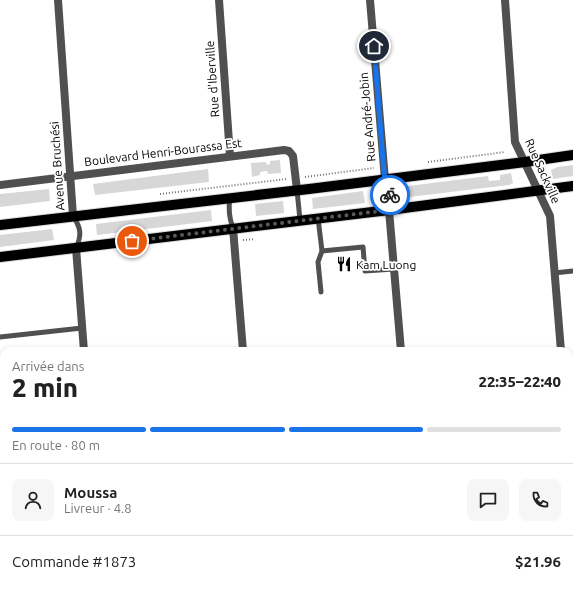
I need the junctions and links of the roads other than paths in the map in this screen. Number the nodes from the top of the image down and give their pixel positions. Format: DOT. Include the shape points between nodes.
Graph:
graph roads {
  1 [pos="58,0"];
  2 [pos="218,0"];
  3 [pos="370,0"];
  4 [pos="505,0"];
  5 [pos="573,155"];
  6 [pos="230,156"];
  7 [pos="525,162"];
  8 [pos="70,176"];
  9 [pos="385,180"];
  10 [pos="0,185"];
  11 [pos="573,186"];
  12 [pos="297,190"];
  13 [pos="538,190"];
  14 [pos="230,198"];
  15 [pos="389,210"];
  16 [pos="73,216"];
  17 [pos="318,218"];
  18 [pos="300,220"];
  19 [pos="0,225"];
  20 [pos="233,228"];
  21 [pos="76,248"];
  22 [pos="322,251"];
  23 [pos="0,257"];
  24 [pos="394,269"];
  25 [pos="573,271"];
  26 [pos="554,273"];
  27 [pos="321,292"];
  28 [pos="82,328"];
  29 [pos="0,337"];
  30 [pos="84,347"];
  31 [pos="243,347"];
  32 [pos="401,347"];
  33 [pos="560,347"];
  1 -- 8 [label="street, Avenue Bruchési"];
  2 -- 6 [label="street, Rue d'Iberville"];
  3 -- 9 [label="street, Rue André-Jobin"];
  4 -- 7 [label="street, Rue Sackville" via="515,142"];
  5 -- 7 [label="main road"];
  6 -- 8 [label="street, Boulevard Henri-Bourassa Est"];
  6 -- 12 [label="street, Boulevard Henri-Bourassa Est" via="289,151 294,158"];
  7 -- 9 [label="main road"];
  7 -- 13 [label="street, Rue Sackville"];
  8 -- 10 [label="street, Boulevard Henri-Bourassa Est"];
  8 -- 16 [label="street, Avenue Bruchési"];
  9 -- 12 [label="main road"];
  9 -- 15 [label="lane, Rue André-Jobin" via="391,200"];
  11 -- 13 [label="main road"];
  12 -- 14 [label="main road"];
  12 -- 18 [label="lane, Boulevard Henri-Bourassa Est"];
  13 -- 15 [label="main road"];
  13 -- 26 [label="street, Rue Sackville" via="550,216"];
  14 -- 16 [label="main road"];
  14 -- 20 [label="lane" via="228,208"];
  15 -- 17 [label="main road"];
  15 -- 24 [label="street, Rue André-Jobin"];
  16 -- 19 [label="main road"];
  16 -- 21 [label="lane, Avenue Bruchési" via="79,225 80,238"];
  17 -- 18 [label="main road"];
  17 -- 22 [label="lane"];
  18 -- 20 [label="main road"];
  20 -- 21 [label="main road"];
  20 -- 31 [label="street"];
  21 -- 23 [label="main road"];
  21 -- 28 [label="street, Avenue Bruchési"];
  22 -- 24 [label="lane" via="363,247 365,271"];
  22 -- 27 [label="lane" via="318,262"];
  24 -- 32 [label="street, Rue André-Jobin"];
  25 -- 26 [label="lane"];
  26 -- 33 [label="street, Rue Sackville"];
  28 -- 29 [label="lane"];
  28 -- 30 [label="street, Avenue Bruchési"];
}
